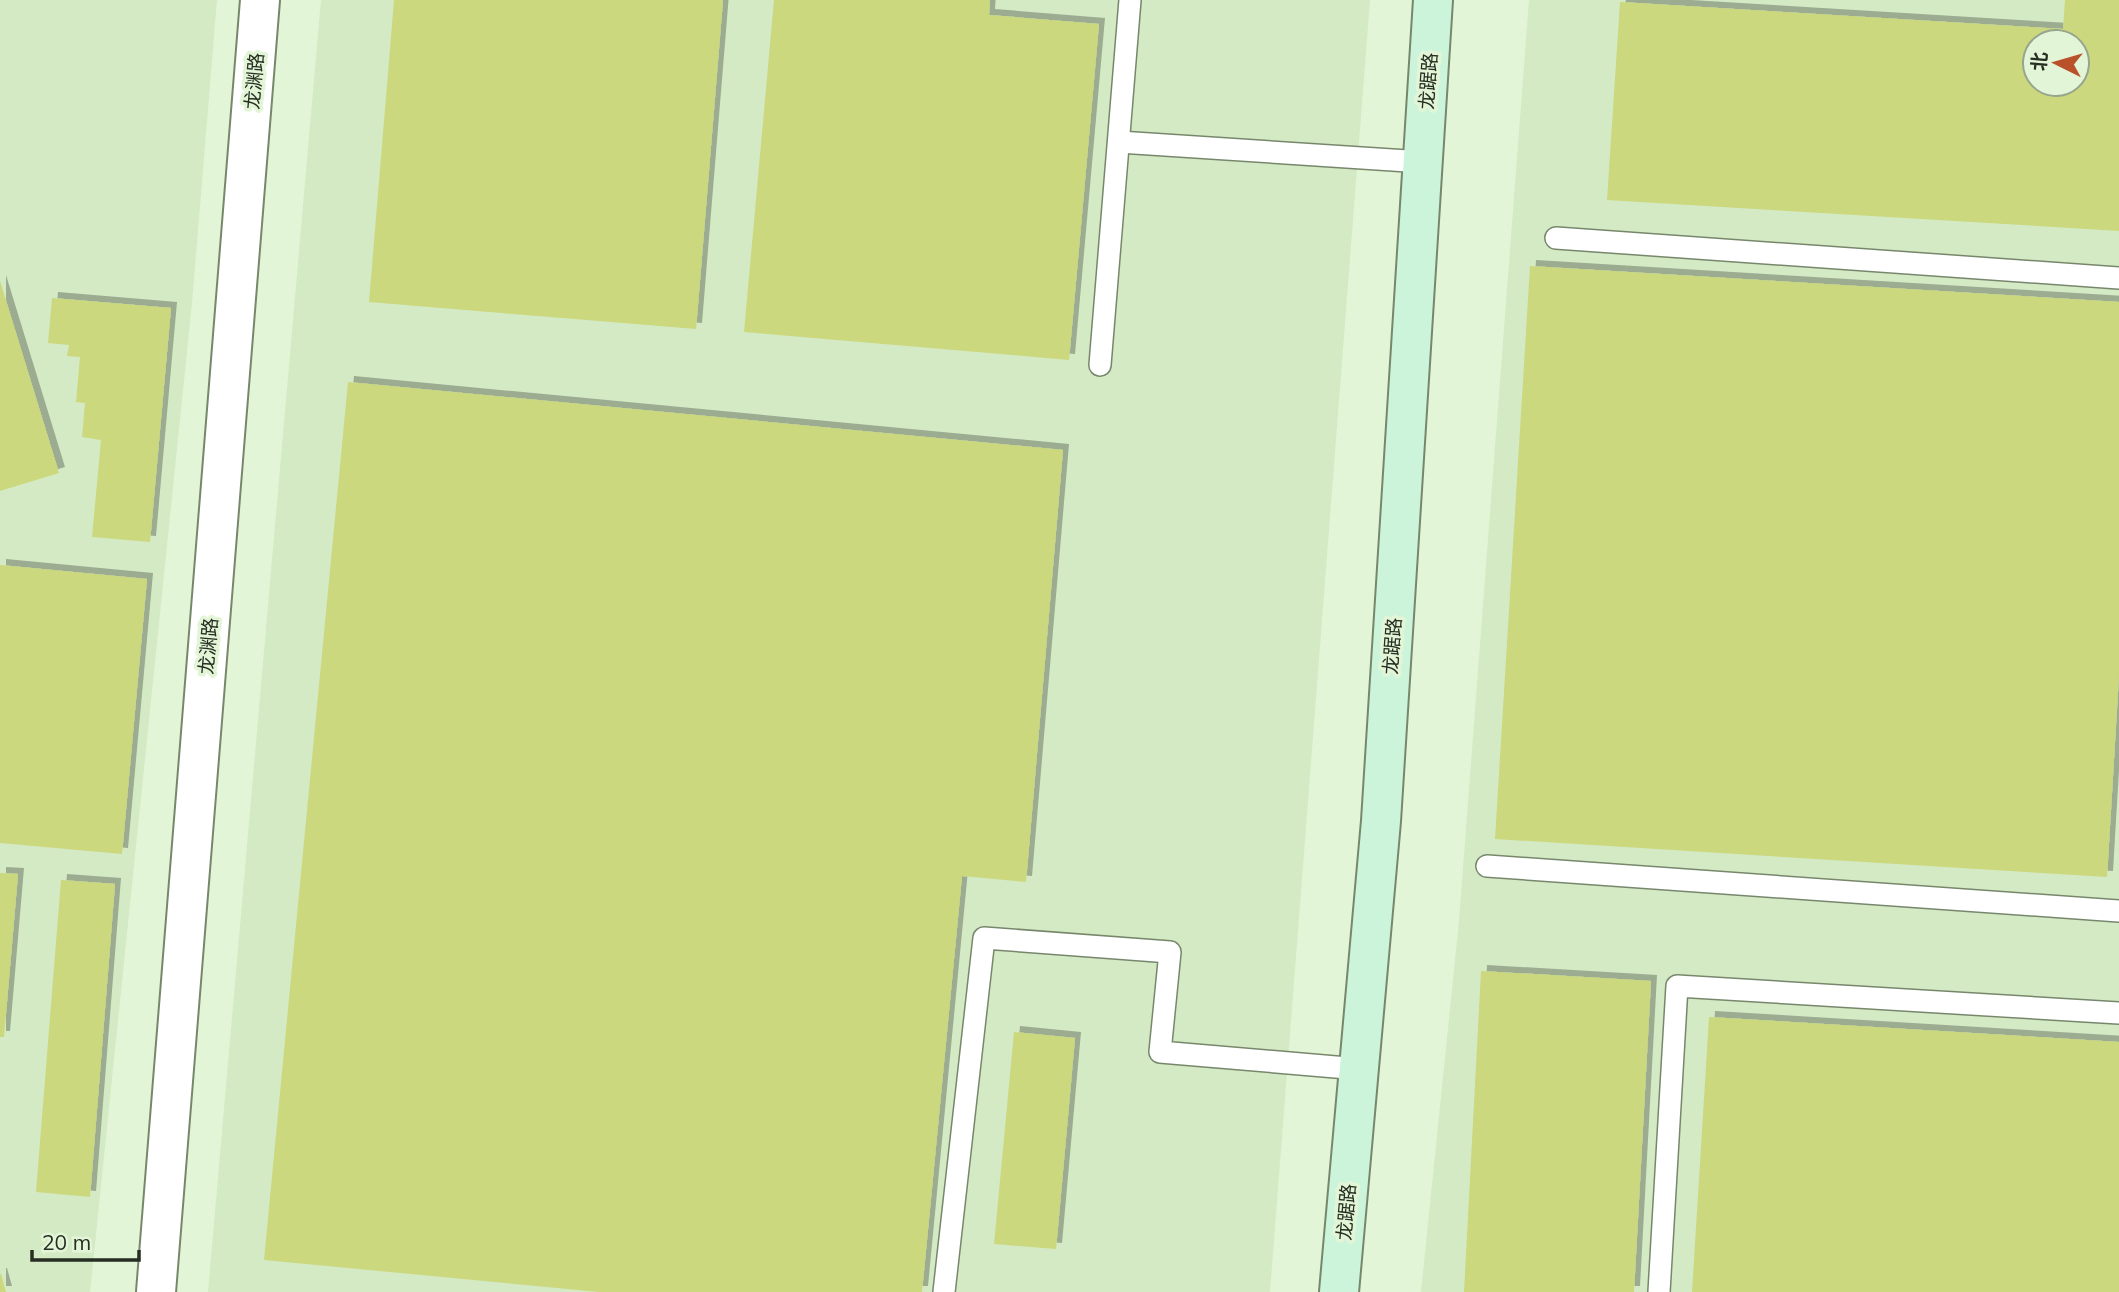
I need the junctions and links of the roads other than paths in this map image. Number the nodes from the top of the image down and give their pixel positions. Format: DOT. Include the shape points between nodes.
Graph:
graph roads {
  1 [pos="260,0"];
  2 [pos="1130,0"];
  3 [pos="1433,0"];
  4 [pos="1119,142"];
  5 [pos="1423,162"];
  6 [pos="1556,238"];
  7 [pos="2119,278"];
  8 [pos="1100,365"];
  9 [pos="1487,866"];
  10 [pos="2119,911"];
  11 [pos="2119,1013"];
  12 [pos="1359,1069"];
  13 [pos="156,1292"];
  14 [pos="944,1292"];
  15 [pos="1339,1292"];
  16 [pos="1659,1292"];
  1 -- 13 [label="street, 龙渊路"];
  2 -- 4 [label="lane"];
  3 -- 5 [label="street, 龙踞路"];
  4 -- 5 [label="lane"];
  4 -- 8 [label="lane"];
  5 -- 12 [label="street, 龙踞路" via="1381,821"];
  6 -- 7 [label="lane"];
  9 -- 10 [label="lane"];
  11 -- 16 [label="lane" via="1677,986"];
  12 -- 14 [label="lane" via="1160,1052 1170,952 984,938"];
  12 -- 15 [label="street, 龙踞路"];
}
